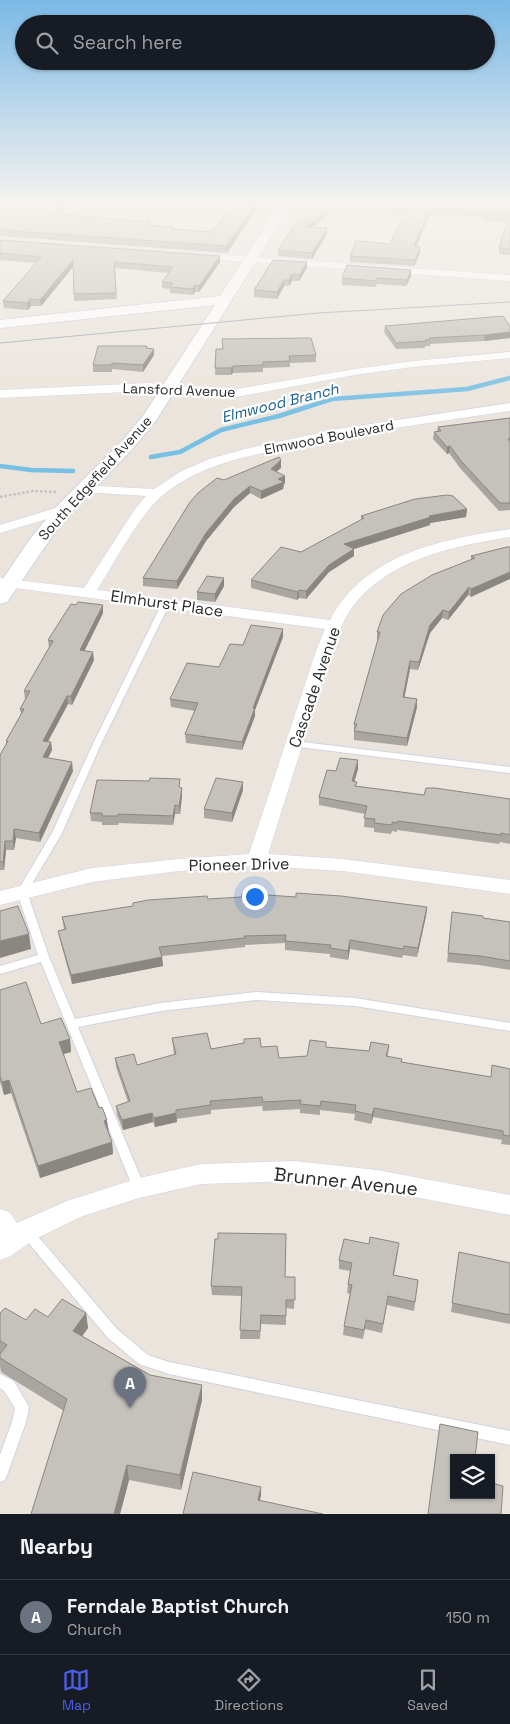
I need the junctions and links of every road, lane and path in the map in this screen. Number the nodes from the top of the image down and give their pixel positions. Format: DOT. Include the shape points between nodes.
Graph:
graph roads {
  1 [pos="241,275"];
  2 [pos="462,275"];
  3 [pos="510,278"];
  4 [pos="225,300"];
  5 [pos="0,324"];
  6 [pos="508,354"];
  7 [pos="171,388"];
  8 [pos="0,394"];
  9 [pos="510,408"];
  10 [pos="84,488"];
  11 [pos="157,493"];
  12 [pos="0,497"];
  13 [pos="62,502"];
  14 [pos="0,529"];
  15 [pos="510,533"];
  16 [pos="3,588"];
  17 [pos="88,593"];
  18 [pos="166,604"];
  19 [pos="334,625"];
  20 [pos="294,744"];
  21 [pos="510,770"];
  22 [pos="257,860"];
  23 [pos="510,888"];
  24 [pos="22,892"];
  25 [pos="0,898"];
  26 [pos="44,957"];
  27 [pos="0,970"];
  28 [pos="71,1024"];
  29 [pos="510,1027"];
  30 [pos="139,1188"];
  31 [pos="510,1204"];
  32 [pos="10,1235"];
  33 [pos="0,1380"];
  34 [pos="510,1438"];
  35 [pos="0,1475"];
  1 -- 4 [label="street, South Edgefield Avenue"];
  2 -- 3 [label="street"];
  4 -- 5 [label="street"];
  4 -- 7 [label="street, South Edgefield Avenue"];
  6 -- 7 [label="street, Lansford Avenue" via="355,372 236,393"];
  7 -- 8 [label="street, Lansford Avenue"];
  7 -- 10 [label="street, South Edgefield Avenue" via="132,441"];
  9 -- 11 [label="street, Elmwood Boulevard" via="372,427 244,453 207,465"];
  10 -- 11 [label="street"];
  10 -- 13 [label="street, South Edgefield Avenue"];
  11 -- 17 [label="street, Elmwood Boulevard" via="142,509"];
  12 -- 13 [label="path" via="33,491"];
  13 -- 14 [label="street"];
  13 -- 16 [label="street, South Edgefield Avenue"];
  15 -- 19 [label="street, Cascade Avenue" via="455,543 396,564 370,580 352,597"];
  16 -- 17 [label="street, Elmhurst Place"];
  17 -- 18 [label="street, Elmhurst Place"];
  18 -- 19 [label="street, Elmhurst Place"];
  18 -- 24 [label="lane" via="57,833"];
  19 -- 20 [label="street, Cascade Avenue"];
  20 -- 21 [label="lane"];
  20 -- 22 [label="street, Cascade Avenue"];
  22 -- 23 [label="street, Pioneer Drive" via="343,865"];
  22 -- 24 [label="street, Pioneer Drive" via="179,865 92,876"];
  24 -- 25 [label="street, Pioneer Drive"];
  24 -- 26 [label="lane"];
  26 -- 27 [label="lane"];
  26 -- 28 [label="lane"];
  28 -- 29 [label="lane" via="162,1007 257,996 355,1002"];
  28 -- 30 [label="lane"];
  30 -- 31 [label="street, Brunner Avenue" via="201,1174 295,1171 377,1180"];
  30 -- 32 [label="street, Brunner Avenue" via="76,1208"];
  32 -- 34 [label="lane" via="144,1360 169,1368"];
  33 -- 35 [label="lane" via="9,1386 22,1407"];
}
